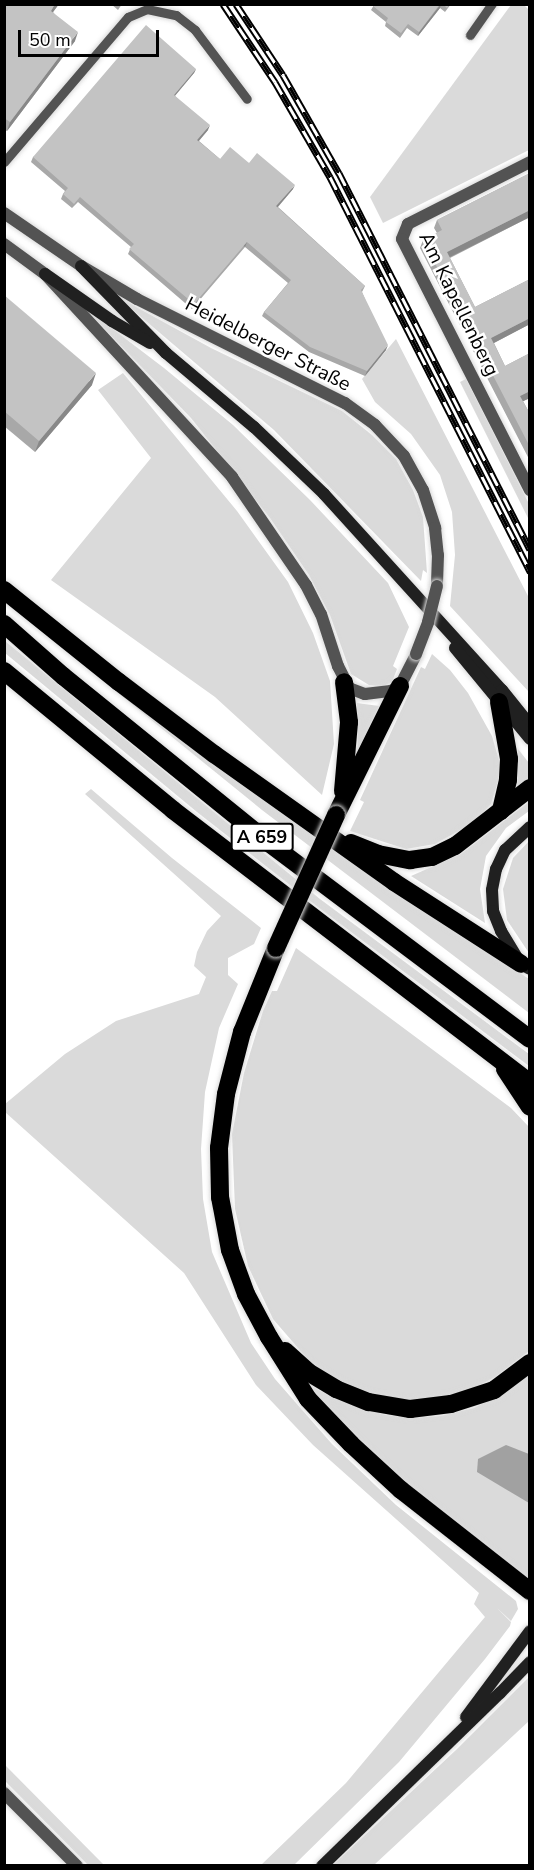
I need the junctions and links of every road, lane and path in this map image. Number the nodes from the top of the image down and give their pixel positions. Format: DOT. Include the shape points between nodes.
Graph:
graph roads {
  1 [pos="492,4"];
  2 [pos="470,35"];
  3 [pos="247,99"];
  4 [pos="4,162"];
  5 [pos="530,162"];
  6 [pos="4,213"];
  7 [pos="4,244"];
  8 [pos="81,266"];
  9 [pos="45,274"];
  10 [pos="166,353"];
  11 [pos="530,490"];
  12 [pos="405,583"];
  13 [pos="4,590"];
  14 [pos="4,624"];
  15 [pos="4,671"];
  16 [pos="344,682"];
  17 [pos="400,686"];
  18 [pos="499,702"];
  19 [pos="530,725"];
  20 [pos="530,739"];
  21 [pos="530,788"];
  22 [pos="339,808"];
  23 [pos="501,811"];
  24 [pos="530,827"];
  25 [pos="321,831"];
  26 [pos="525,966"];
  27 [pos="530,1039"];
  28 [pos="499,1060"];
  29 [pos="530,1083"];
  30 [pos="530,1107"];
  31 [pos="269,1337"];
  32 [pos="530,1363"];
  33 [pos="530,1591"];
  34 [pos="530,1632"];
  35 [pos="530,1662"];
  36 [pos="449,1740"];
  37 [pos="4,1793"];
  38 [pos="77,1866"];
  39 [pos="322,1866"];
  1 -- 2 [label="lane"];
  3 -- 4 [label="lane" via="195,30 177,15 147,9 123,22"];
  5 -- 11 [label="street, Am Kapellenberg" via="408,224 402,239"];
  6 -- 8 [label="street, Heidelberger Straße"];
  7 -- 9 [label="street"];
  8 -- 10 [label="main road"];
  8 -- 17 [label="street, Heidelberger Straße, bridge" via="198,331 345,403 375,425 404,456 423,490 435,528 438,569 428,622"];
  9 -- 10 [label="main road"];
  9 -- 16 [label="street" via="232,477 306,585 321,614"];
  10 -- 12 [label="main road" via="254,427 324,494"];
  12 -- 18 [label="main road"];
  12 -- 19 [label="main road"];
  13 -- 25 [label="highway" via="128,689"];
  14 -- 27 [label="highway, A 659" via="269,843"];
  15 -- 28 [label="highway, A 659" via="173,810"];
  16 -- 17 [label="street" via="365,694 384,694"];
  16 -- 22 [label="highway" via="349,722"];
  17 -- 22 [label="highway"];
  18 -- 20 [label="main road"];
  18 -- 23 [label="highway" via="509,759"];
  21 -- 23 [label="highway"];
  22 -- 31 [label="highway, bridge" via="242,1032 226,1094 219,1148 220,1197 230,1250 246,1294"];
  23 -- 25 [label="highway" via="455,846 432,857 410,860 378,854"];
  24 -- 26 [label="main road" via="505,850 492,890 493,911 501,931"];
  25 -- 26 [label="highway"];
  28 -- 29 [label="highway, A 659"];
  28 -- 30 [label="highway"];
  31 -- 32 [label="highway" via="336,1389 369,1402 410,1409 450,1404 494,1390"];
  31 -- 33 [label="highway" via="308,1399 351,1444 401,1490"];
  34 -- 36 [label="main road"];
  35 -- 36 [label="main road"];
  36 -- 39 [label="main road"];
  37 -- 38 [label="street"];
}
